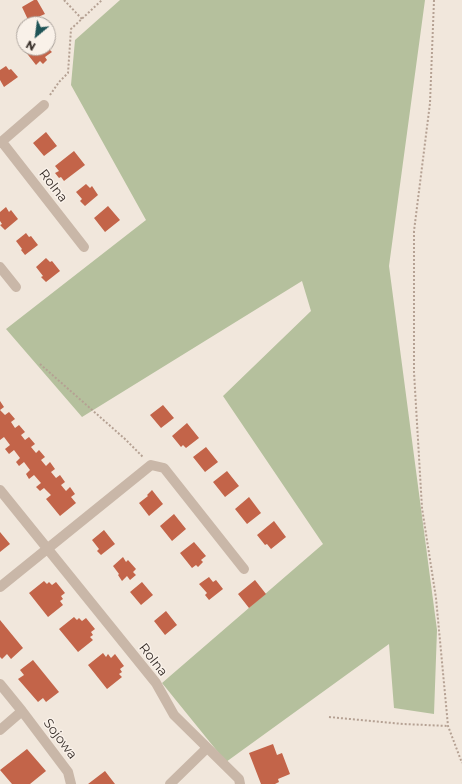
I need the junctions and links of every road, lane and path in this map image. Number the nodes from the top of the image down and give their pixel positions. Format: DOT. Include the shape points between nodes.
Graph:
graph roads {
  1 [pos="64,0"];
  2 [pos="102,0"];
  3 [pos="434,0"];
  4 [pos="82,19"];
  5 [pos="44,105"];
  6 [pos="1,143"];
  7 [pos="84,247"];
  8 [pos="0,267"];
  9 [pos="16,287"];
  10 [pos="40,364"];
  11 [pos="151,465"];
  12 [pos="0,490"];
  13 [pos="47,548"];
  14 [pos="244,569"];
  15 [pos="0,587"];
  16 [pos="0,684"];
  17 [pos="22,711"];
  18 [pos="329,717"];
  19 [pos="448,726"];
  20 [pos="0,730"];
  21 [pos="207,748"];
  22 [pos="462,763"];
  23 [pos="71,784"];
  24 [pos="170,784"];
  25 [pos="240,784"];
  1 -- 4 [label="path"];
  2 -- 4 [label="path"];
  3 -- 19 [label="path" via="430,104 414,230 414,372 422,508 436,598"];
  4 -- 5 [label="path" via="71,29 68,73"];
  5 -- 6 [label="street, Rolna"];
  6 -- 7 [label="street, Rolna"];
  8 -- 9 [label="street"];
  10 -- 11 [label="path"];
  11 -- 13 [label="street"];
  11 -- 14 [label="street" via="164,468"];
  12 -- 13 [label="street, Rolna"];
  13 -- 15 [label="street"];
  13 -- 21 [label="street, Rolna" via="156,683 174,715"];
  16 -- 17 [label="street, Sojowa"];
  17 -- 20 [label="street"];
  17 -- 23 [label="street, Sojowa" via="68,772"];
  18 -- 19 [label="path"];
  19 -- 22 [label="path"];
  21 -- 24 [label="street"];
  21 -- 25 [label="street, Rolna"];
}
